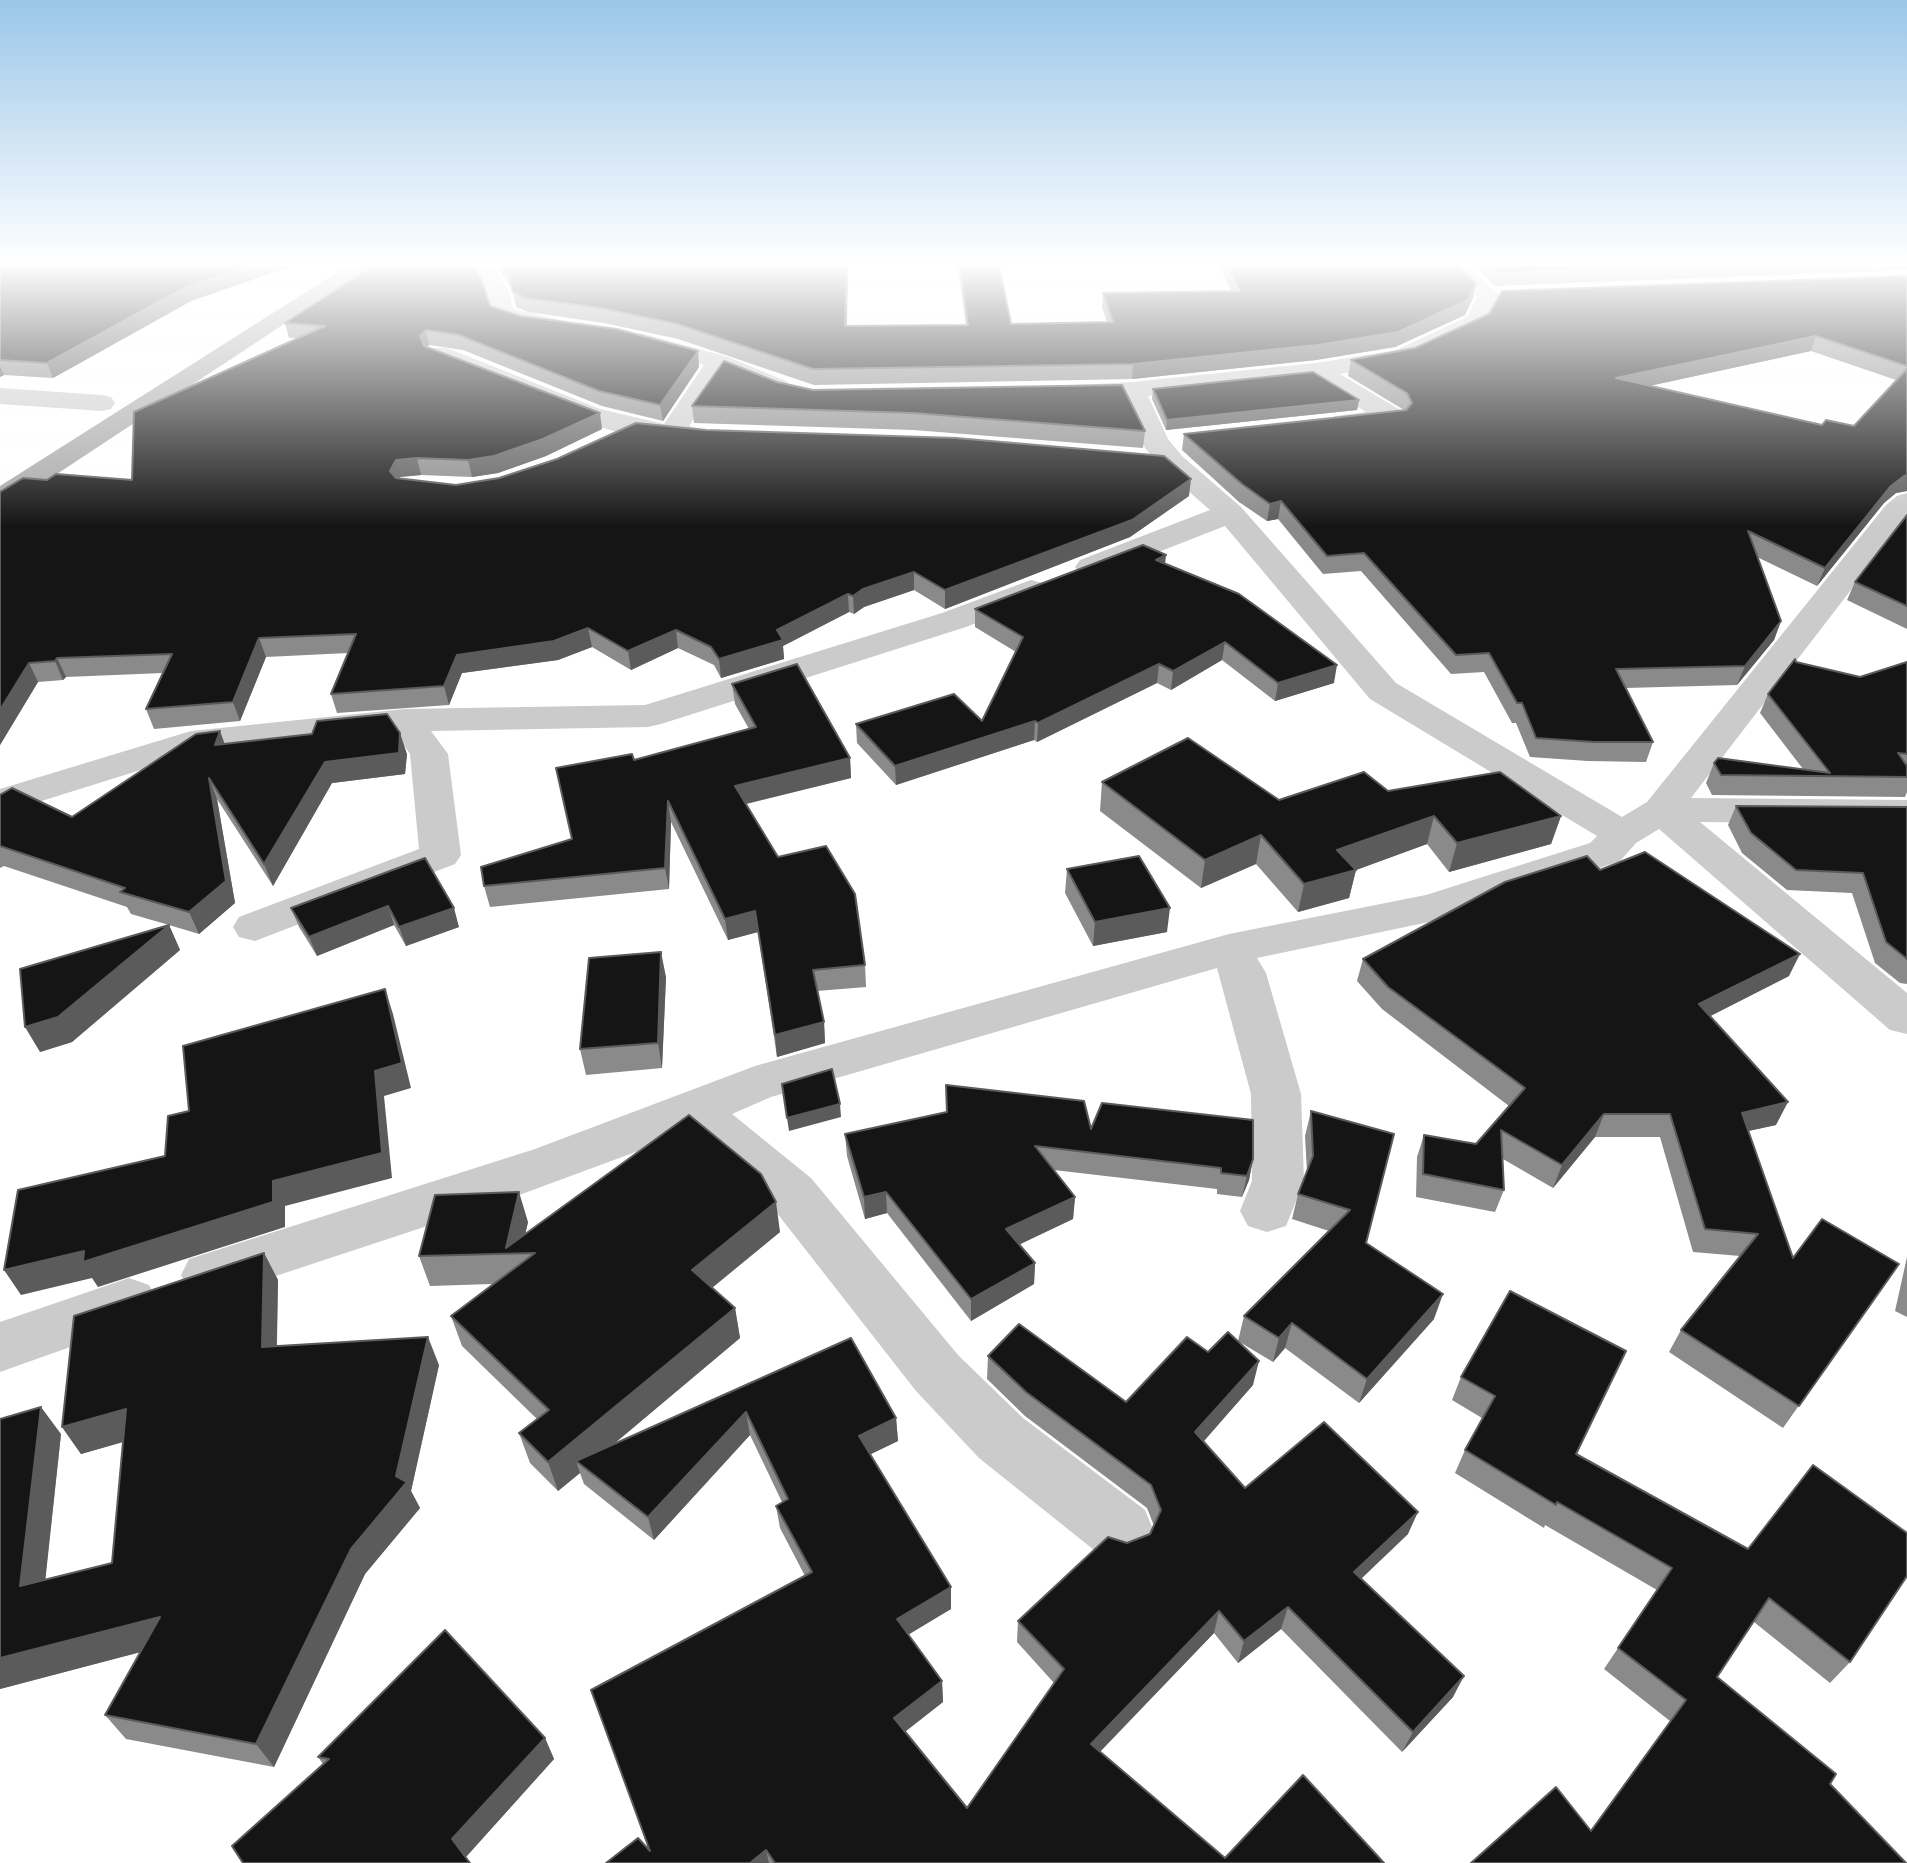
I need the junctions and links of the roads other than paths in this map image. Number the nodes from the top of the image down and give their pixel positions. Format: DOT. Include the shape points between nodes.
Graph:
graph roads {
  1 [pos="183,353"];
  2 [pos="227,353"];
  3 [pos="438,353"];
  4 [pos="684,353"];
  5 [pos="1408,353"];
  6 [pos="719,362"];
  7 [pos="167,363"];
  8 [pos="1316,370"];
  9 [pos="128,387"];
  10 [pos="1132,390"];
  11 [pos="1037,391"];
  12 [pos="801,393"];
  13 [pos="0,396"];
  14 [pos="102,403"];
  15 [pos="1313,425"];
  16 [pos="64,427"];
  17 [pos="636,427"];
  18 [pos="671,433"];
  19 [pos="716,435"];
  20 [pos="598,444"];
  21 [pos="0,499"];
  22 [pos="1907,502"];
  23 [pos="1230,513"];
  24 [pos="405,720"];
  25 [pos="0,802"];
  26 [pos="1907,812"];
  27 [pos="1642,822"];
  28 [pos="255,927"];
  29 [pos="1229,949"];
  30 [pos="1907,1018"];
  31 [pos="694,1111"];
  32 [pos="1267,1211"];
  33 [pos="0,1347"];
  34 [pos="1122,1532"];
  1 -- 7 [label="main road"];
  2 -- 21 [label="main road"];
  3 -- 17 [label="street" via="494,372 569,408"];
  4 -- 6 [label="street"];
  5 -- 8 [label="street"];
  6 -- 12 [label="street"];
  6 -- 18 [label="street"];
  8 -- 10 [label="street"];
  8 -- 15 [label="street" via="1393,417"];
  9 -- 14 [label="main road"];
  10 -- 11 [label="street"];
  10 -- 23 [label="street" via="1164,450"];
  13 -- 14 [label="street"];
  14 -- 16 [label="main road"];
  17 -- 18 [label="street"];
  17 -- 20 [label="street"];
  18 -- 19 [label="street"];
  22 -- 27 [label="street"];
  23 -- 24 [label="street" via="954,620 648,716"];
  23 -- 27 [label="street" via="1383,691"];
  24 -- 25 [label="street" via="191,742"];
  24 -- 28 [label="street" via="429,754 440,855"];
  26 -- 27 [label="street"];
  27 -- 29 [label="street" via="1605,852 1433,908"];
  27 -- 30 [label="street"];
  29 -- 31 [label="street" via="755,1084"];
  29 -- 32 [label="street" via="1243,973 1276,1094 1278,1181"];
  31 -- 33 [label="street"];
  31 -- 34 [label="street" via="792,1193 937,1373 1001,1438"];
}
